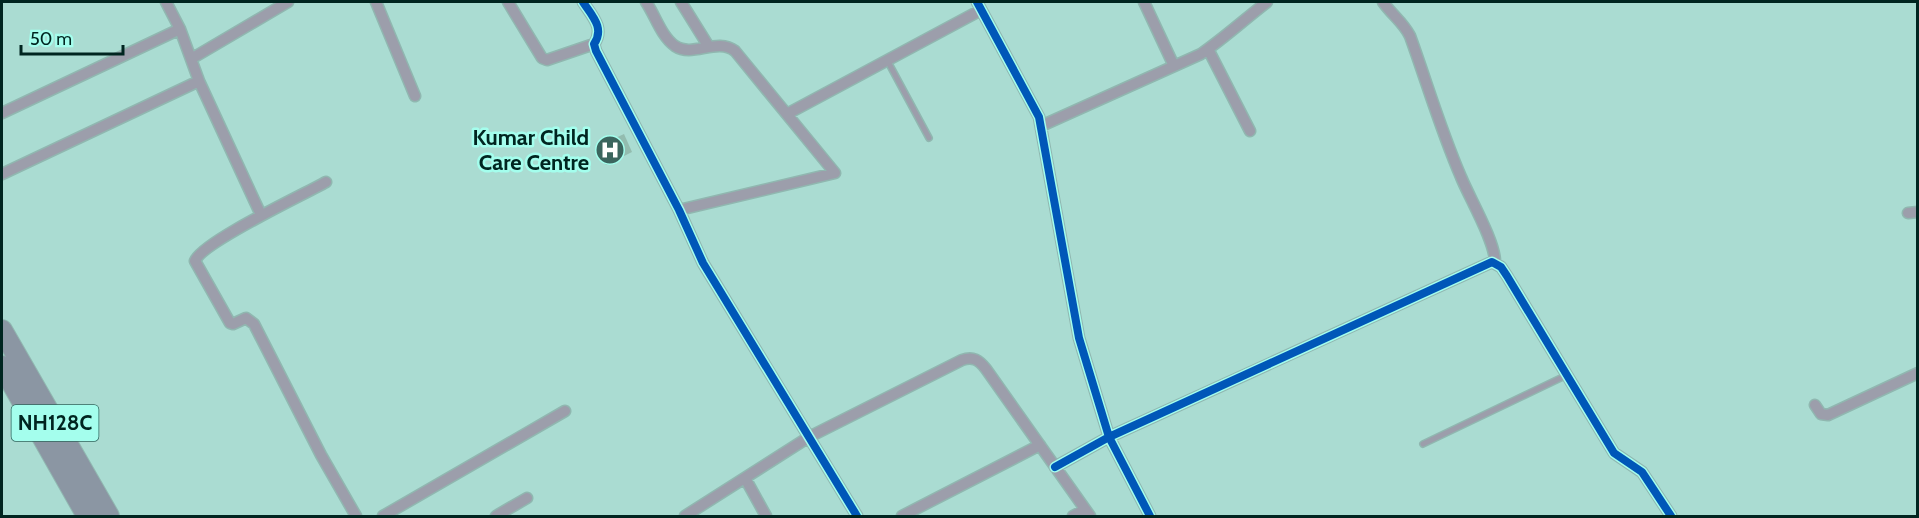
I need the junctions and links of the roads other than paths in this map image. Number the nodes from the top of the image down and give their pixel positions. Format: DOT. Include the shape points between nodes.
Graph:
graph roads {
  1 [pos="166,2"];
  2 [pos="288,2"];
  3 [pos="375,2"];
  4 [pos="508,2"];
  5 [pos="583,2"];
  6 [pos="646,2"];
  7 [pos="681,2"];
  8 [pos="1144,2"];
  9 [pos="1267,2"];
  10 [pos="1383,2"];
  11 [pos="979,6"];
  12 [pos="180,29"];
  13 [pos="594,44"];
  14 [pos="710,47"];
  15 [pos="1208,49"];
  16 [pos="190,59"];
  17 [pos="887,60"];
  18 [pos="1174,66"];
  19 [pos="199,81"];
  20 [pos="415,96"];
  21 [pos="2,113"];
  22 [pos="787,114"];
  23 [pos="1041,126"];
  24 [pos="1250,131"];
  25 [pos="929,138"];
  26 [pos="2,174"];
  27 [pos="326,182"];
  28 [pos="679,210"];
  29 [pos="261,214"];
  30 [pos="1495,263"];
  31 [pos="2,330"];
  32 [pos="2,366"];
  33 [pos="1917,373"];
  34 [pos="1568,375"];
  35 [pos="1815,405"];
  36 [pos="565,411"];
  37 [pos="809,437"];
  38 [pos="1109,437"];
  39 [pos="1423,444"];
  40 [pos="1040,445"];
  41 [pos="1055,467"];
  42 [pos="745,478"];
  43 [pos="527,498"];
  44 [pos="1087,513"];
  45 [pos="87,516"];
  46 [pos="109,516"];
  47 [pos="356,516"];
  48 [pos="383,516"];
  49 [pos="496,516"];
  50 [pos="685,516"];
  51 [pos="766,516"];
  52 [pos="857,516"];
  53 [pos="902,516"];
  54 [pos="1073,516"];
  55 [pos="1150,516"];
  56 [pos="1671,516"];
  1 -- 12 [label="street"];
  2 -- 16 [label="street"];
  3 -- 20 [label="street"];
  4 -- 13 [label="street" via="542,58 547,60"];
  5 -- 13 [label="street" via="598,27"];
  6 -- 14 [label="street" via="664,34 676,46 687,50"];
  7 -- 14 [label="street"];
  8 -- 18 [label="street"];
  9 -- 15 [label="street"];
  10 -- 30 [label="street" via="1407,31 1460,175 1494,251"];
  11 -- 17 [label="street"];
  11 -- 23 [label="street"];
  12 -- 16 [label="street"];
  12 -- 21 [label="street"];
  13 -- 28 [label="street"];
  14 -- 22 [label="street" via="725,46 735,51"];
  15 -- 18 [label="street"];
  15 -- 24 [label="street"];
  16 -- 19 [label="street"];
  17 -- 22 [label="street"];
  17 -- 25 [label="lane"];
  18 -- 23 [label="street"];
  19 -- 26 [label="street"];
  19 -- 29 [label="street"];
  22 -- 28 [label="street" via="835,173"];
  23 -- 38 [label="street" via="1073,313"];
  27 -- 29 [label="street"];
  28 -- 37 [label="street" via="703,263"];
  29 -- 47 [label="street" via="196,257 196,266 230,323 246,318 254,324"];
  30 -- 34 [label="street" via="1508,276"];
  30 -- 38 [label="street"];
  31 -- 46 [label="highway, NH128C"];
  32 -- 45 [label="highway, NH128C"];
  33 -- 35 [label="street" via="1828,415 1821,414"];
  34 -- 39 [label="lane"];
  34 -- 56 [label="street" via="1614,453 1642,472"];
  36 -- 48 [label="street"];
  37 -- 40 [label="street" via="962,360 974,358"];
  37 -- 42 [label="street"];
  37 -- 52 [label="street"];
  38 -- 41 [label="street"];
  38 -- 55 [label="street"];
  40 -- 41 [label="street"];
  40 -- 53 [label="street"];
  41 -- 44 [label="street"];
  42 -- 50 [label="street"];
  42 -- 51 [label="street"];
  43 -- 49 [label="street"];
  44 -- 54 [label="street"];
}
